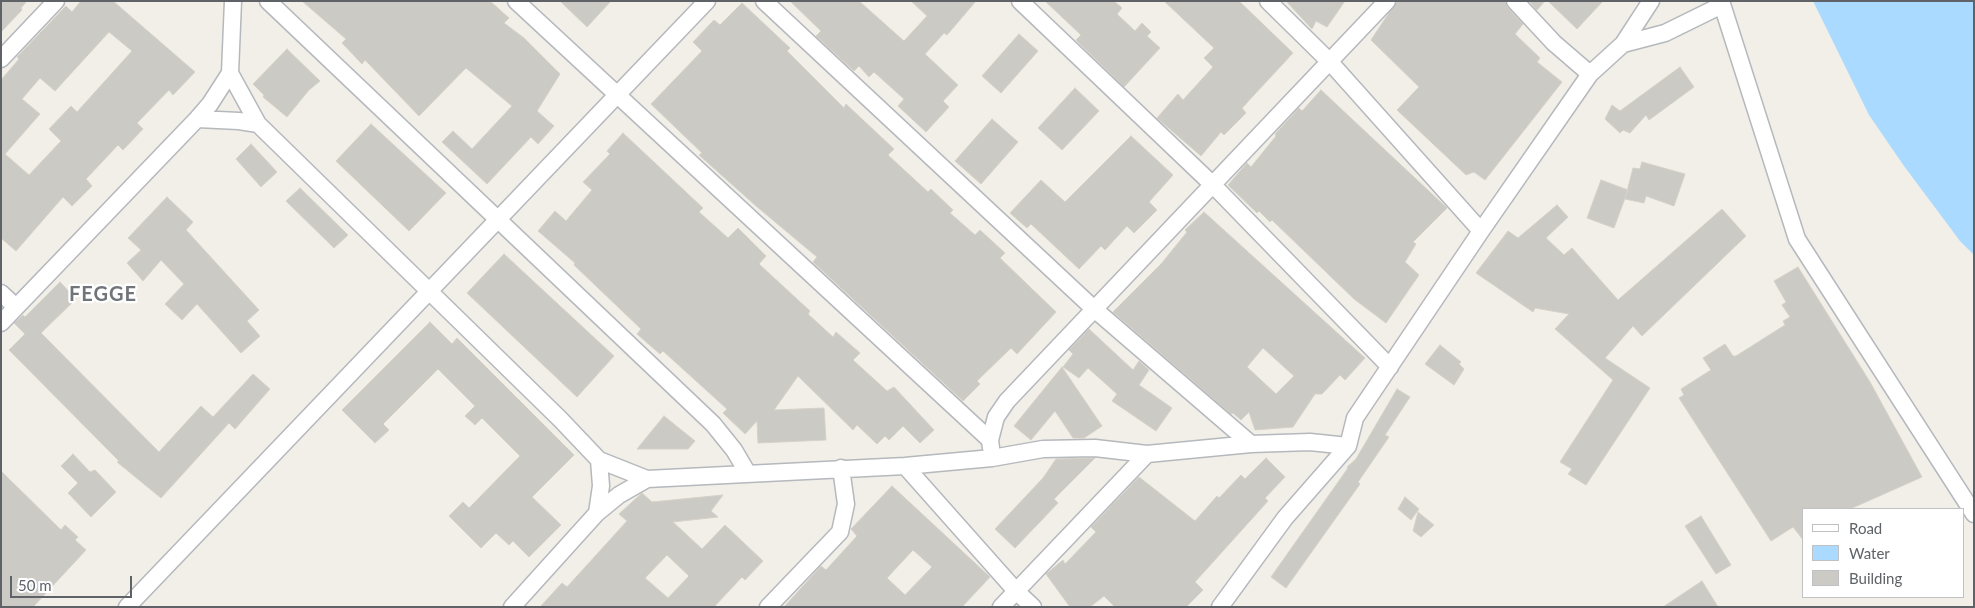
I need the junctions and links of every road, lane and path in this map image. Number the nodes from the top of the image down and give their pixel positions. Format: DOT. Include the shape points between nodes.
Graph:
graph roads {
  1 [pos="56,1"];
  2 [pos="233,1"];
  3 [pos="268,1"];
  4 [pos="516,1"];
  5 [pos="707,1"];
  6 [pos="764,1"];
  7 [pos="1020,1"];
  8 [pos="1268,1"];
  9 [pos="1387,1"];
  10 [pos="1515,1"];
  11 [pos="1651,1"];
  12 [pos="1722,3"];
  13 [pos="1622,44"];
  14 [pos="1,59"];
  15 [pos="1330,62"];
  16 [pos="230,73"];
  17 [pos="1590,74"];
  18 [pos="618,96"];
  19 [pos="197,120"];
  20 [pos="258,124"];
  21 [pos="1213,185"];
  22 [pos="498,219"];
  23 [pos="1481,231"];
  24 [pos="428,292"];
  25 [pos="1,293"];
  26 [pos="16,307"];
  27 [pos="1093,308"];
  28 [pos="1,323"];
  29 [pos="1390,367"];
  30 [pos="990,440"];
  31 [pos="1252,444"];
  32 [pos="1348,446"];
  33 [pos="1147,454"];
  34 [pos="992,458"];
  35 [pos="599,460"];
  36 [pos="905,466"];
  37 [pos="841,468"];
  38 [pos="747,472"];
  39 [pos="647,479"];
  40 [pos="597,513"];
  41 [pos="1974,514"];
  42 [pos="1016,591"];
  43 [pos="127,607"];
  44 [pos="512,607"];
  45 [pos="768,607"];
  46 [pos="1001,607"];
  47 [pos="1033,607"];
  48 [pos="1220,607"];
  1 -- 14 [label="street"];
  2 -- 16 [label="street"];
  3 -- 22 [label="street"];
  4 -- 18 [label="street"];
  5 -- 18 [label="street"];
  6 -- 27 [label="street"];
  7 -- 21 [label="street"];
  8 -- 15 [label="street"];
  9 -- 15 [label="street"];
  10 -- 17 [label="street" via="1554,43"];
  11 -- 13 [label="street"];
  12 -- 13 [label="street" via="1665,33"];
  12 -- 41 [label="street" via="1797,240"];
  13 -- 17 [label="street"];
  15 -- 21 [label="street"];
  15 -- 23 [label="street"];
  16 -- 19 [label="street"];
  16 -- 20 [label="street"];
  17 -- 23 [label="street"];
  18 -- 22 [label="street"];
  18 -- 30 [label="street"];
  19 -- 20 [label="street"];
  19 -- 26 [label="street"];
  20 -- 24 [label="street"];
  21 -- 27 [label="street"];
  21 -- 29 [label="street"];
  22 -- 24 [label="street"];
  22 -- 38 [label="street" via="713,424"];
  23 -- 29 [label="street"];
  24 -- 35 [label="street"];
  24 -- 43 [label="street"];
  25 -- 26 [label="street"];
  26 -- 28 [label="street"];
  27 -- 30 [label="street" via="1007,401 996,417"];
  27 -- 31 [label="street"];
  29 -- 32 [label="street" via="1355,418"];
  30 -- 34 [label="street"];
  31 -- 32 [label="street" via="1310,442"];
  31 -- 33 [label="street"];
  32 -- 48 [label="street" via="1285,518"];
  33 -- 34 [label="street" via="1095,448 1052,449"];
  33 -- 42 [label="street"];
  34 -- 36 [label="street"];
  35 -- 39 [label="street"];
  35 -- 40 [label="street" via="601,486"];
  36 -- 37 [label="street"];
  36 -- 42 [label="street"];
  37 -- 38 [label="street"];
  37 -- 45 [label="street" via="846,504 840,532"];
  38 -- 39 [label="street"];
  39 -- 40 [label="street" via="618,495"];
  40 -- 44 [label="street"];
  42 -- 46 [label="street"];
  42 -- 47 [label="street"];
}
